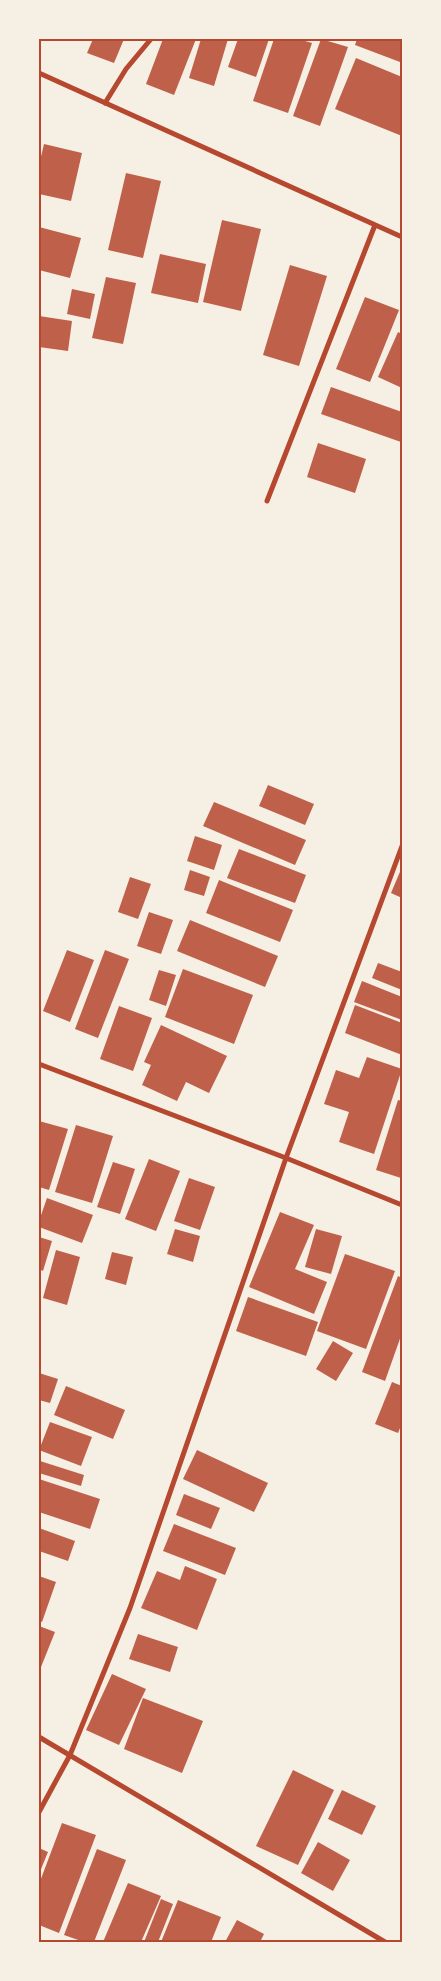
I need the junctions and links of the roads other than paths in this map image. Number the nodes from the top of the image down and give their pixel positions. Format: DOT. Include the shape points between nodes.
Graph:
graph roads {
  1 [pos="152,39"];
  2 [pos="39,73"];
  3 [pos="105,103"];
  4 [pos="375,225"];
  5 [pos="402,237"];
  6 [pos="267,501"];
  7 [pos="402,846"];
  8 [pos="39,1064"];
  9 [pos="286,1158"];
  10 [pos="402,1205"];
  11 [pos="39,1737"];
  12 [pos="70,1755"];
  13 [pos="39,1812"];
  14 [pos="385,1942"];
  1 -- 3 [label="street" via="126,70"];
  2 -- 3 [label="street"];
  3 -- 4 [label="street"];
  4 -- 5 [label="street"];
  4 -- 6 [label="street"];
  7 -- 9 [label="street"];
  8 -- 9 [label="street"];
  9 -- 10 [label="street"];
  9 -- 12 [label="street" via="130,1608"];
  11 -- 12 [label="street"];
  12 -- 13 [label="street"];
  12 -- 14 [label="street"];
}
